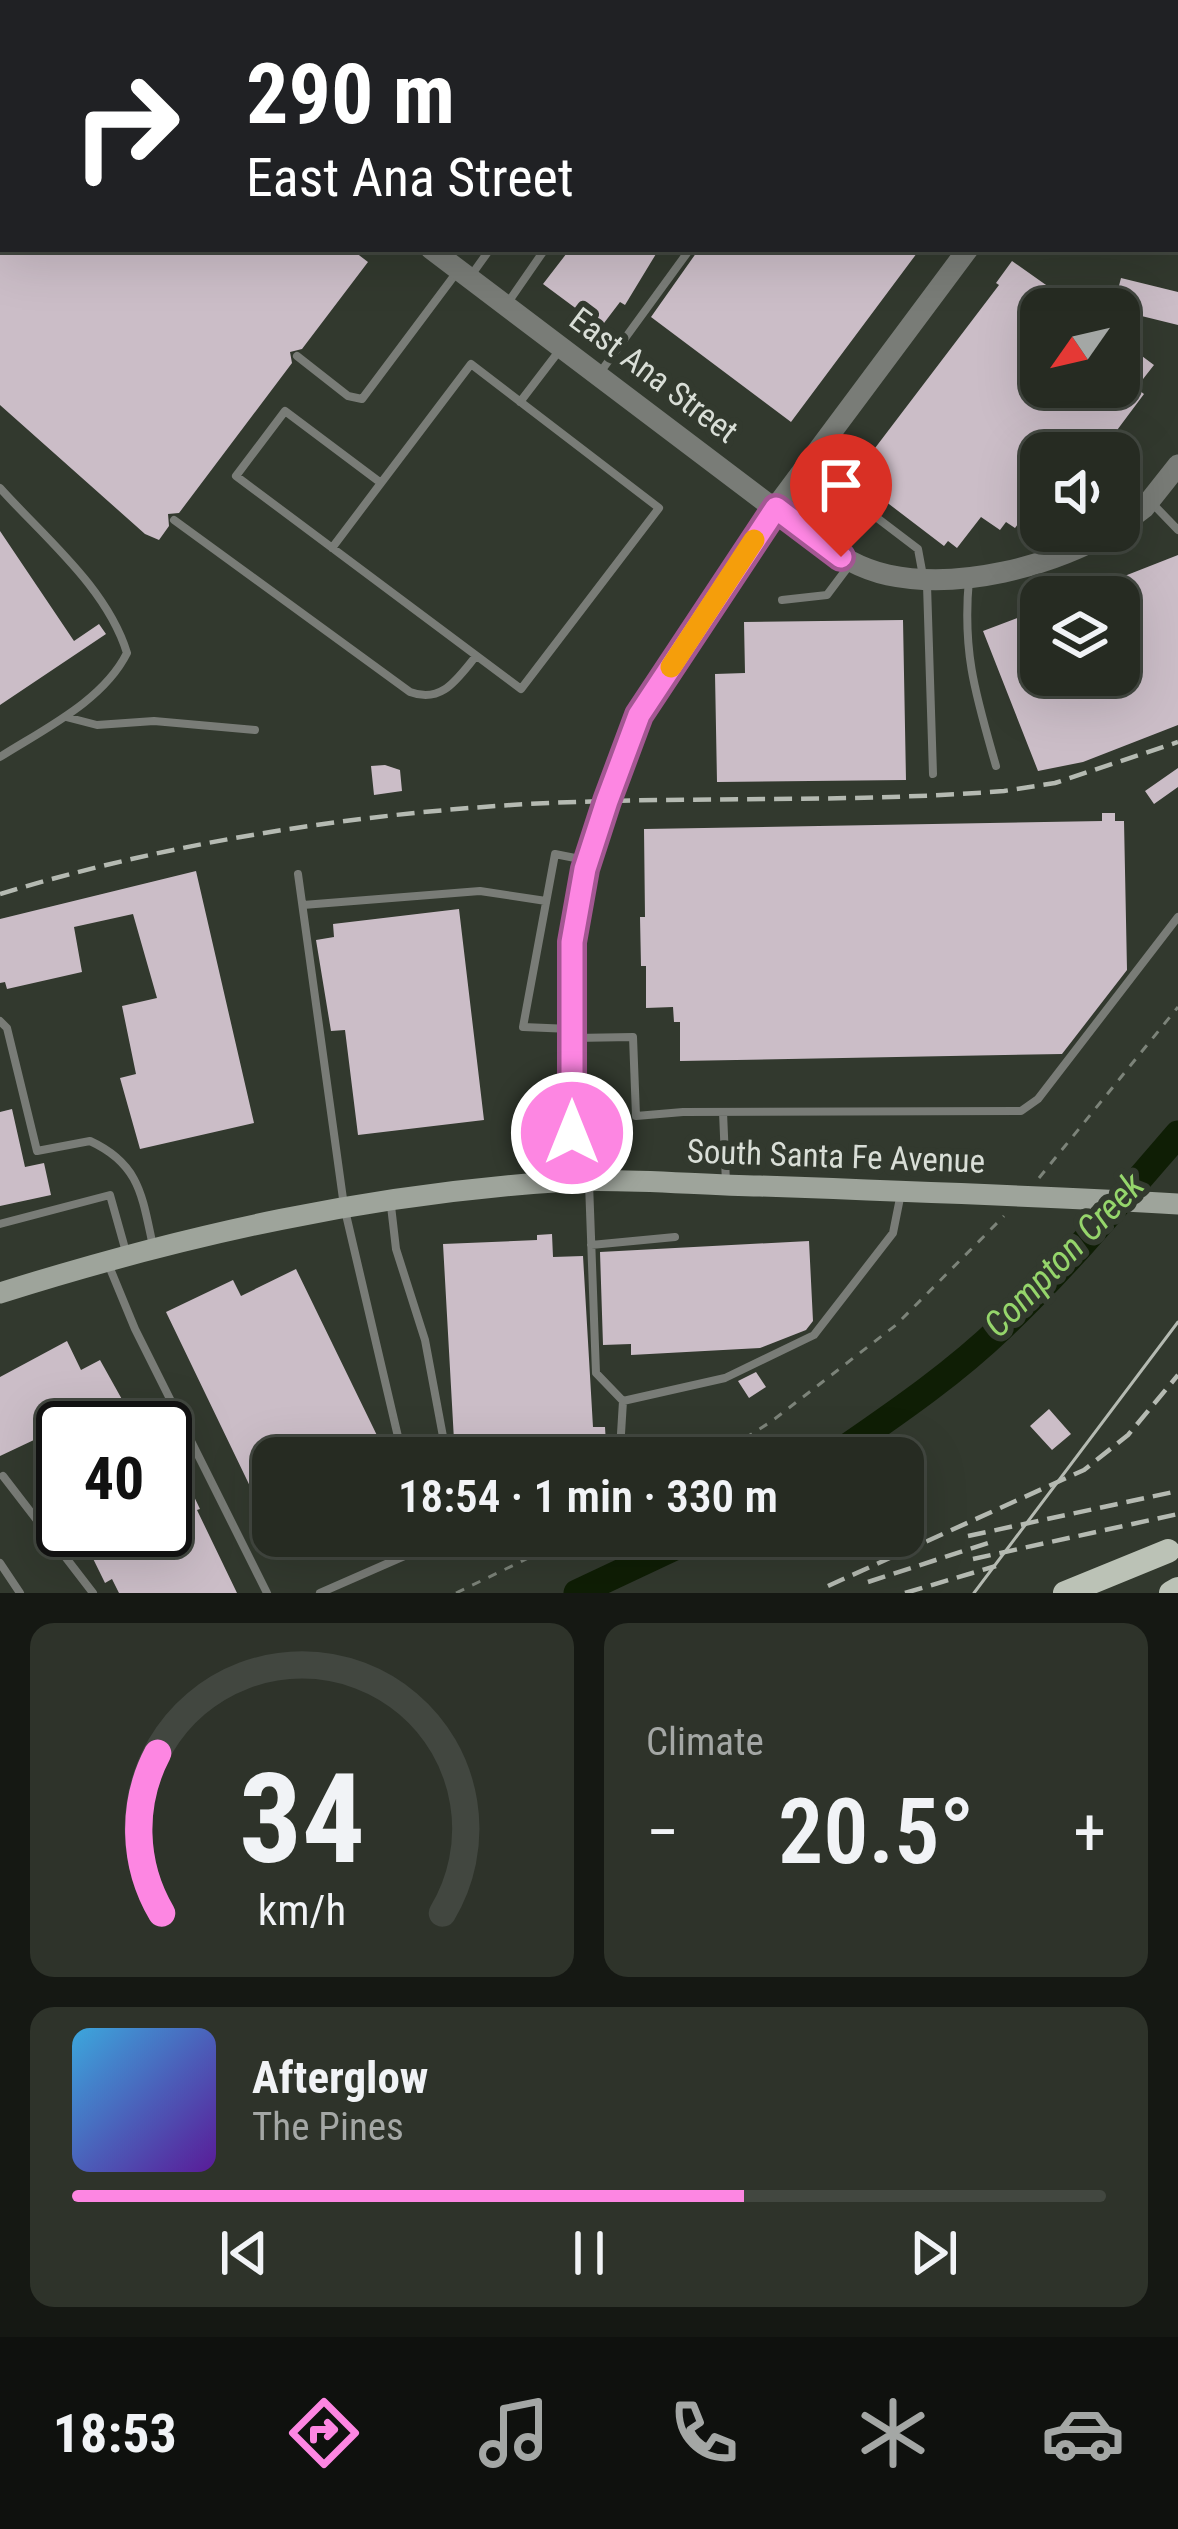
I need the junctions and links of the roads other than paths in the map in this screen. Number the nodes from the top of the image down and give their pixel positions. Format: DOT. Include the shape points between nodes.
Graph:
graph roads {
  1 [pos="434,252"];
  2 [pos="487,252"];
  3 [pos="543,252"];
  4 [pos="688,252"];
  5 [pos="966,252"];
  6 [pos="464,274"];
  7 [pos="506,306"];
  8 [pos="561,347"];
  9 [pos="297,356"];
  10 [pos="598,375"];
  11 [pos="520,402"];
  12 [pos="1178,465"];
  13 [pos="381,483"];
  14 [pos="0,488"];
  15 [pos="847,495"];
  16 [pos="1150,501"];
  17 [pos="776,508"];
  18 [pos="1140,509"];
  19 [pos="174,520"];
  20 [pos="1178,530"];
  21 [pos="332,548"];
  22 [pos="1064,552"];
  23 [pos="852,562"];
  24 [pos="924,577"];
  25 [pos="969,577"];
  26 [pos="782,599"];
  27 [pos="476,656"];
  28 [pos="64,716"];
  29 [pos="255,730"];
  30 [pos="0,758"];
  31 [pos="996,766"];
  32 [pos="933,773"];
  33 [pos="588,861"];
  34 [pos="298,874"];
  35 [pos="546,901"];
  36 [pos="302,905"];
  37 [pos="1178,917"];
  38 [pos="0,1021"];
  39 [pos="572,1034"];
  40 [pos="723,1112"];
  41 [pos="581,1181"];
  42 [pos="726,1185"];
  43 [pos="902,1191"];
  44 [pos="390,1198"];
  45 [pos="1178,1204"];
  46 [pos="344,1206"];
  47 [pos="0,1224"];
  48 [pos="675,1237"];
  49 [pos="591,1245"];
  50 [pos="153,1246"];
  51 [pos="116,1256"];
  52 [pos="0,1293"];
  53 [pos="622,1401"];
  54 [pos="398,1437"];
  55 [pos="443,1437"];
  56 [pos="621,1437"];
  57 [pos="3,1476"];
  58 [pos="1168,1551"];
  59 [pos="402,1557"];
  60 [pos="0,1564"];
  61 [pos="20,1593"];
  62 [pos="93,1593"];
  63 [pos="268,1593"];
  64 [pos="320,1593"];
  65 [pos="1065,1593"];
  1 -- 6 [label="street, East Ana Street"];
  2 -- 6 [label="lane"];
  3 -- 7 [label="lane"];
  4 -- 10 [label="lane"];
  5 -- 17 [label="street"];
  6 -- 7 [label="street, East Ana Street"];
  6 -- 9 [label="lane" via="362,399"];
  7 -- 8 [label="street, East Ana Street"];
  8 -- 10 [label="street, East Ana Street"];
  8 -- 11 [label="lane"];
  10 -- 17 [label="street, East Ana Street"];
  11 -- 13 [label="lane" via="471,364"];
  11 -- 27 [label="lane" via="659,508 521,689"];
  12 -- 16 [label="street, East Ana Street"];
  13 -- 21 [label="lane"];
  13 -- 21 [label="lane" via="285,411 236,476"];
  14 -- 28 [label="lane" via="118,622 128,653 116,675"];
  15 -- 24 [label="lane" via="918,549"];
  16 -- 18 [label="street, East Ana Street"];
  16 -- 20 [label="lane"];
  17 -- 23 [label="street, East Ana Street"];
  17 -- 33 [label="street" via="639,715"];
  19 -- 27 [label="lane" via="410,692 442,693"];
  21 -- 27 [label="lane"];
  22 -- 25 [label="street, East Ana Street"];
  23 -- 24 [label="street, East Ana Street"];
  23 -- 26 [label="lane" via="827,595"];
  24 -- 25 [label="street, East Ana Street"];
  24 -- 32 [label="lane"];
  25 -- 31 [label="lane" via="969,670"];
  28 -- 29 [label="lane" via="98,725"];
  28 -- 30 [label="lane"];
  33 -- 35 [label="lane" via="555,854"];
  33 -- 39 [label="street" via="572,942"];
  34 -- 36 [label="lane"];
  35 -- 36 [label="lane" via="479,891"];
  35 -- 39 [label="lane" via="523,1027"];
  36 -- 46 [label="lane"];
  37 -- 40 [label="lane" via="1021,1111"];
  38 -- 50 [label="lane" via="37,1151 90,1141 125,1163"];
  39 -- 40 [label="lane" via="633,1037 636,1116"];
  39 -- 41 [label="street"];
  40 -- 42 [label="lane"];
  41 -- 42 [label="main road, South Santa Fe Avenue"];
  41 -- 44 [label="main road, South Santa Fe Avenue"];
  41 -- 49 [label="lane"];
  42 -- 43 [label="main road, South Santa Fe Avenue"];
  43 -- 45 [label="main road, South Santa Fe Avenue"];
  43 -- 53 [label="lane" via="893,1234 814,1336 725,1378"];
  44 -- 46 [label="main road, South Santa Fe Avenue"];
  44 -- 55 [label="lane"];
  46 -- 50 [label="main road, South Santa Fe Avenue"];
  46 -- 54 [label="lane"];
  47 -- 51 [label="lane" via="110,1195"];
  48 -- 49 [label="lane"];
  49 -- 53 [label="lane" via="596,1373"];
  50 -- 51 [label="main road, South Santa Fe Avenue"];
  51 -- 52 [label="main road, South Santa Fe Avenue"];
  51 -- 63 [label="lane" via="135,1329"];
  53 -- 56 [label="lane"];
  57 -- 62 [label="lane"];
  58 -- 65 [label="main road"];
  59 -- 64 [label="lane"];
  60 -- 61 [label="lane"];
}
